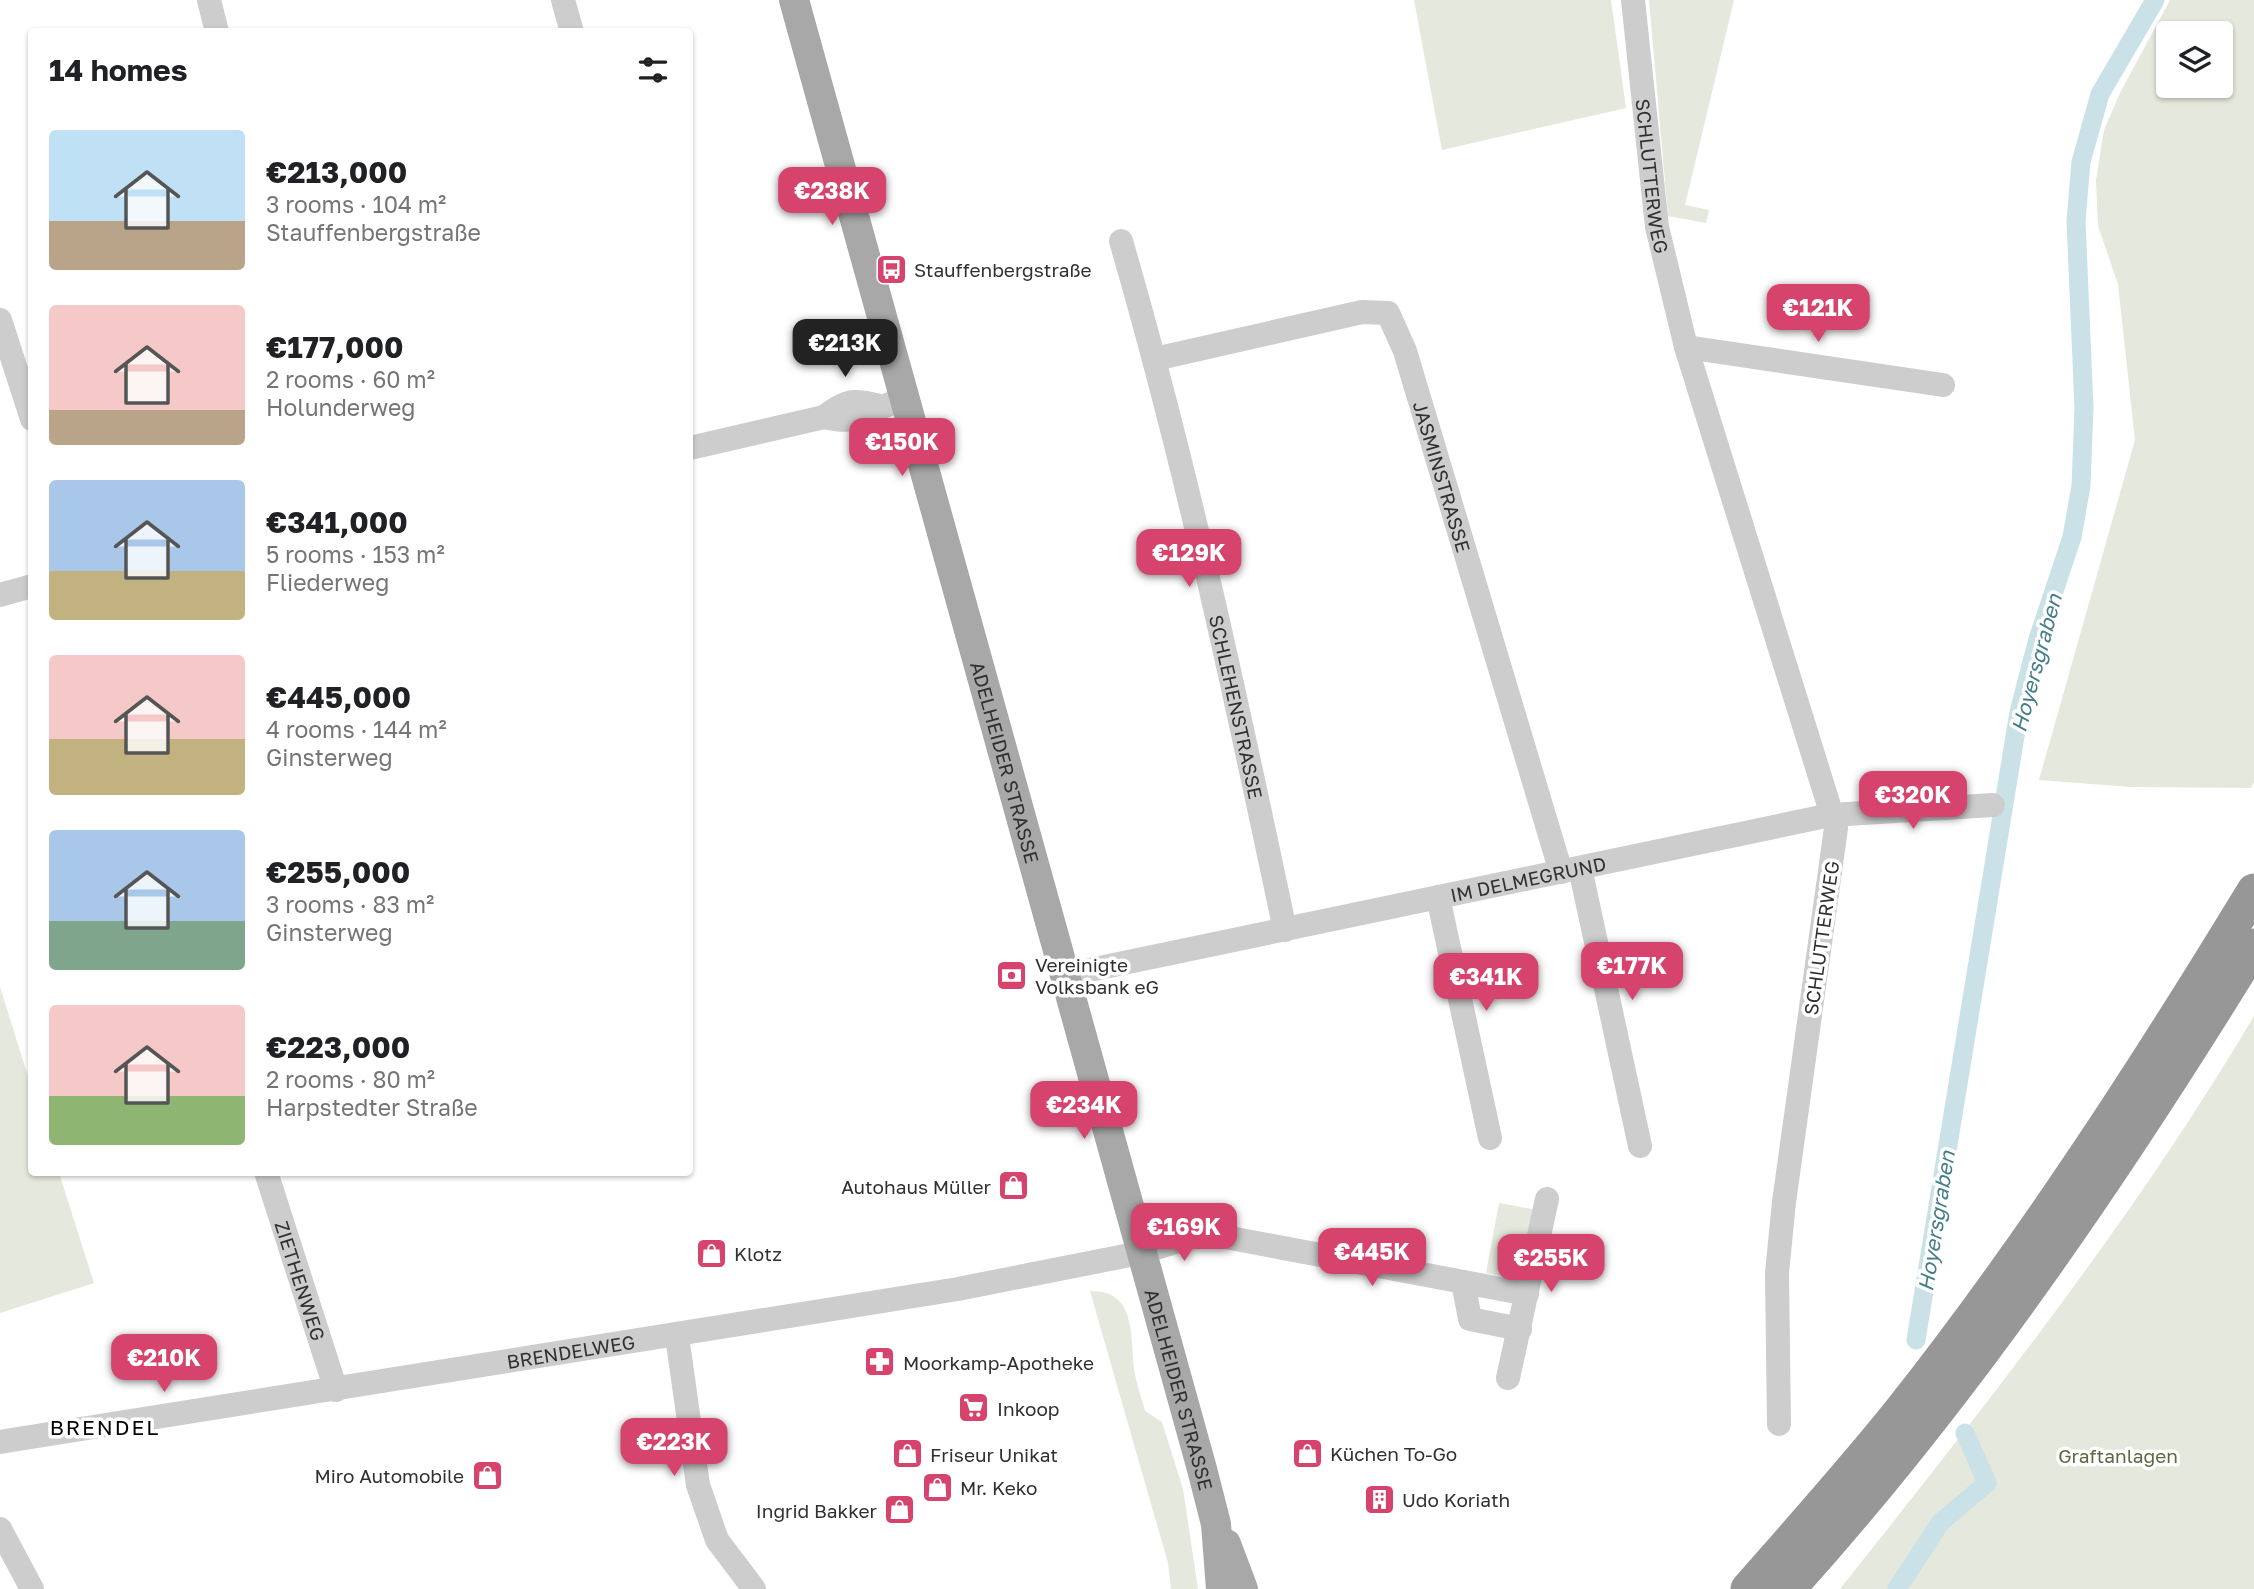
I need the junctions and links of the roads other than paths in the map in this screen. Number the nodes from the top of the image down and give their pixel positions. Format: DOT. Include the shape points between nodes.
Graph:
graph roads {
  1 [pos="209,0"];
  2 [pos="563,0"];
  3 [pos="794,0"];
  4 [pos="1633,0"];
  5 [pos="216,28"];
  6 [pos="571,28"];
  7 [pos="1121,241"];
  8 [pos="0,320"];
  9 [pos="1686,347"];
  10 [pos="1155,359"];
  11 [pos="1943,385"];
  12 [pos="893,403"];
  13 [pos="28,407"];
  14 [pos="693,447"];
  15 [pos="28,587"];
  16 [pos="0,595"];
  17 [pos="1993,804"];
  18 [pos="1831,815"];
  19 [pos="1571,870"];
  20 [pos="2254,891"];
  21 [pos="1438,897"];
  22 [pos="1284,930"];
  23 [pos="2254,946"];
  24 [pos="1066,975"];
  25 [pos="1490,1138"];
  26 [pos="1640,1146"];
  27 [pos="267,1176"];
  28 [pos="1547,1199"];
  29 [pos="1140,1253"];
  30 [pos="1463,1282"];
  31 [pos="1527,1294"];
  32 [pos="1520,1329"];
  33 [pos="677,1336"];
  34 [pos="1508,1378"];
  35 [pos="336,1390"];
  36 [pos="1779,1424"];
  37 [pos="0,1442"];
  38 [pos="1875,1489"];
  39 [pos="1216,1524"];
  40 [pos="0,1529"];
  41 [pos="32,1589"];
  42 [pos="754,1589"];
  43 [pos="1221,1589"];
  44 [pos="1243,1589"];
  45 [pos="1748,1589"];
  46 [pos="1788,1589"];
  47 [pos="1812,1589"];
  1 -- 5 [label="street"];
  2 -- 6 [label="street"];
  3 -- 12 [label="main road, ADELHEIDER STRASSE"];
  4 -- 9 [label="street, SCHLUTTERWEG" via="1657,227"];
  7 -- 10 [label="street, SCHLEHENSTRASSE"];
  8 -- 13 [label="street"];
  9 -- 11 [label="street"];
  9 -- 18 [label="street, SCHLUTTERWEG"];
  10 -- 19 [label="street, JASMINSTRASSE" via="1362,312 1388,313 1405,351"];
  10 -- 22 [label="street, SCHLEHENSTRASSE" via="1215,597"];
  12 -- 14 [label="street" via="843,402 824,417"];
  12 -- 24 [label="main road, ADELHEIDER STRASSE"];
  15 -- 16 [label="street"];
  17 -- 18 [label="street, IM DELMEGRUND"];
  18 -- 19 [label="street, IM DELMEGRUND"];
  18 -- 36 [label="street, SCHLUTTERWEG" via="1836,828 1777,1273"];
  19 -- 21 [label="street, IM DELMEGRUND"];
  19 -- 26 [label="street"];
  20 -- 45 [label="highway" via="2067,1182 1956,1338 1844,1480"];
  21 -- 22 [label="street, IM DELMEGRUND"];
  21 -- 25 [label="street"];
  22 -- 24 [label="street, IM DELMEGRUND"];
  23 -- 38 [label="highway" via="2078,1218"];
  24 -- 29 [label="main road, ADELHEIDER STRASSE"];
  27 -- 35 [label="street, ZIETHENWEG"];
  28 -- 31 [label="street"];
  29 -- 30 [label="street, BRENDELWEG" via="1204,1233"];
  29 -- 33 [label="street, BRENDELWEG"];
  29 -- 39 [label="main road, ADELHEIDER STRASSE"];
  30 -- 31 [label="street, BRENDELWEG"];
  30 -- 32 [label="street" via="1470,1319"];
  31 -- 32 [label="street"];
  32 -- 34 [label="street"];
  33 -- 35 [label="street, BRENDELWEG"];
  33 -- 42 [label="street" via="698,1485 717,1539"];
  35 -- 37 [label="street, BRENDELWEG"];
  38 -- 46 [label="highway"];
  38 -- 47 [label="highway" via="1853,1539"];
  39 -- 43 [label="main road, ADELHEIDER STRASSE"];
  39 -- 44 [label="main road, ADELHEIDER STRASSE" via="1235,1560"];
  40 -- 41 [label="street"];
}
